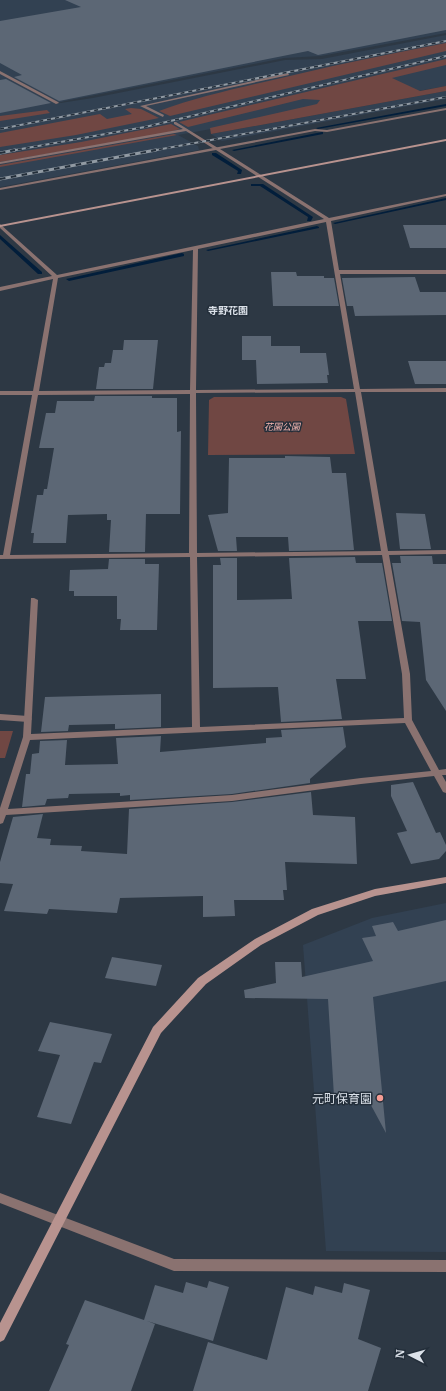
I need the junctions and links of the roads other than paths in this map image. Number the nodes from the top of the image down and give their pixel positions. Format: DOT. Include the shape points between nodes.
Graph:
graph roads {
  1 [pos="0,72"];
  2 [pos="288,74"];
  3 [pos="57,103"];
  4 [pos="446,109"];
  5 [pos="162,116"];
  6 [pos="175,123"];
  7 [pos="186,130"];
  8 [pos="446,140"];
  9 [pos="216,148"];
  10 [pos="0,164"];
  11 [pos="260,176"];
  12 [pos="0,189"];
  13 [pos="446,195"];
  14 [pos="328,220"];
  15 [pos="0,225"];
  16 [pos="196,248"];
  17 [pos="337,272"];
  18 [pos="446,272"];
  19 [pos="56,277"];
  20 [pos="0,289"];
  21 [pos="357,390"];
  22 [pos="446,390"];
  23 [pos="34,392"];
  24 [pos="193,392"];
  25 [pos="0,393"];
  26 [pos="446,552"];
  27 [pos="385,553"];
  28 [pos="193,555"];
  29 [pos="3,556"];
  30 [pos="34,600"];
  31 [pos="0,716"];
  32 [pos="28,719"];
  33 [pos="408,720"];
  34 [pos="196,730"];
  35 [pos="27,737"];
  36 [pos="442,772"];
  37 [pos="446,790"];
  38 [pos="1,812"];
  39 [pos="0,821"];
  40 [pos="446,880"];
  41 [pos="0,1198"];
  42 [pos="58,1221"];
  43 [pos="446,1266"];
  44 [pos="0,1336"];
  1 -- 3 [label="street"];
  2 -- 5 [label="street" via="142,106"];
  4 -- 9 [label="street"];
  6 -- 7 [label="street"];
  7 -- 9 [label="street"];
  7 -- 10 [label="street"];
  8 -- 11 [label="street"];
  9 -- 11 [label="street"];
  9 -- 12 [label="street"];
  11 -- 14 [label="street"];
  11 -- 15 [label="street"];
  13 -- 14 [label="street"];
  14 -- 16 [label="street"];
  14 -- 17 [label="street"];
  15 -- 19 [label="street"];
  16 -- 19 [label="street"];
  16 -- 24 [label="street"];
  17 -- 18 [label="street"];
  17 -- 21 [label="street"];
  19 -- 20 [label="street"];
  19 -- 23 [label="street"];
  21 -- 22 [label="street"];
  21 -- 24 [label="street"];
  21 -- 27 [label="street"];
  23 -- 24 [label="street"];
  23 -- 25 [label="street"];
  23 -- 29 [label="street"];
  24 -- 28 [label="street"];
  26 -- 27 [label="street"];
  27 -- 28 [label="street"];
  27 -- 33 [label="street" via="406,674"];
  28 -- 29 [label="street"];
  28 -- 34 [label="street"];
  30 -- 32 [label="street"];
  31 -- 32 [label="street"];
  32 -- 35 [label="street"];
  33 -- 34 [label="street"];
  33 -- 36 [label="street"];
  34 -- 35 [label="street"];
  35 -- 38 [label="street"];
  36 -- 37 [label="street"];
  36 -- 38 [label="street" via="361,780 232,798"];
  38 -- 39 [label="street"];
  40 -- 42 [label="street" via="375,893 315,912 258,942 202,981 157,1030"];
  41 -- 42 [label="street"];
  42 -- 43 [label="street" via="174,1265"];
  42 -- 44 [label="street"];
}
